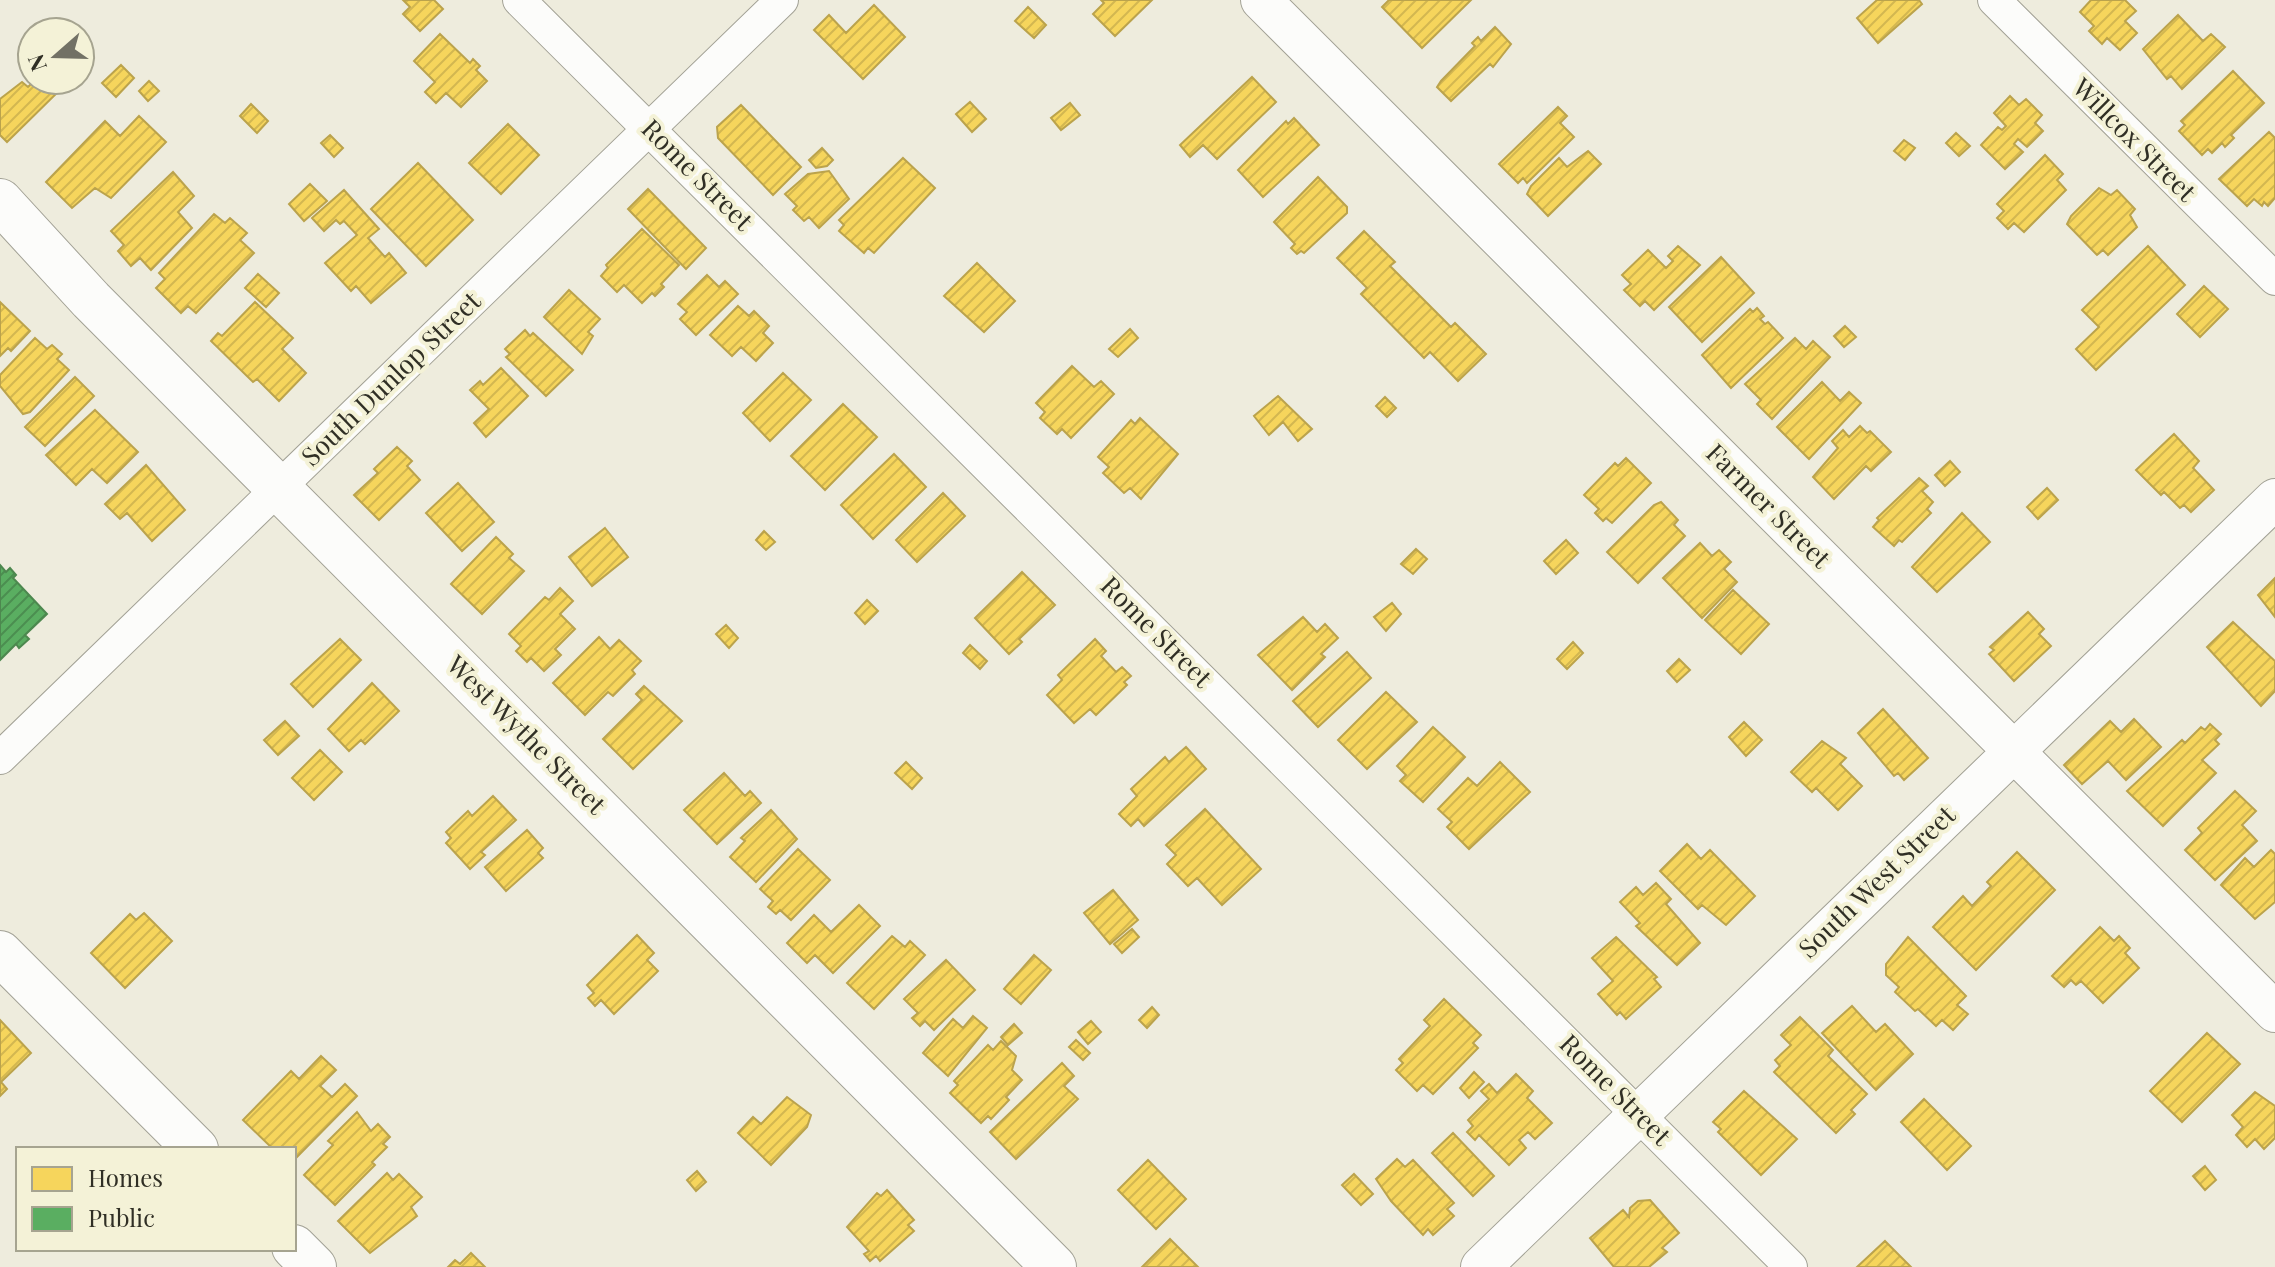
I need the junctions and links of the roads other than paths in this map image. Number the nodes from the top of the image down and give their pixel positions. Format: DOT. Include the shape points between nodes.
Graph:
graph roads {
  1 [pos="519,0"];
  2 [pos="782,0"];
  3 [pos="1261,0"];
  4 [pos="1994,0"];
  5 [pos="650,129"];
  6 [pos="0,201"];
  7 [pos="2275,279"];
  8 [pos="279,487"];
  9 [pos="2275,499"];
  10 [pos="2013,751"];
  11 [pos="0,758"];
  12 [pos="0,953"];
  13 [pos="2275,1012"];
  14 [pos="1639,1114"];
  15 [pos="194,1147"];
  16 [pos="296,1249"];
  17 [pos="314,1267"];
  18 [pos="1054,1267"];
  19 [pos="1481,1267"];
  20 [pos="1791,1267"];
  1 -- 5 [label="street, Rome Street"];
  2 -- 5 [label="street, South Dunlop Street"];
  3 -- 10 [label="street, Farmer Street"];
  4 -- 7 [label="street, Willcox Street"];
  5 -- 8 [label="street, South Dunlop Street"];
  5 -- 14 [label="street, Rome Street"];
  6 -- 8 [label="main road, West Wythe Street"];
  8 -- 11 [label="street, South Dunlop Street"];
  8 -- 18 [label="main road, West Wythe Street"];
  9 -- 10 [label="street, South West Street"];
  10 -- 13 [label="street, Farmer Street"];
  10 -- 14 [label="street, South West Street"];
  12 -- 15 [label="main road"];
  14 -- 19 [label="street, South West Street"];
  14 -- 20 [label="street, Rome Street"];
  16 -- 17 [label="main road"];
}
